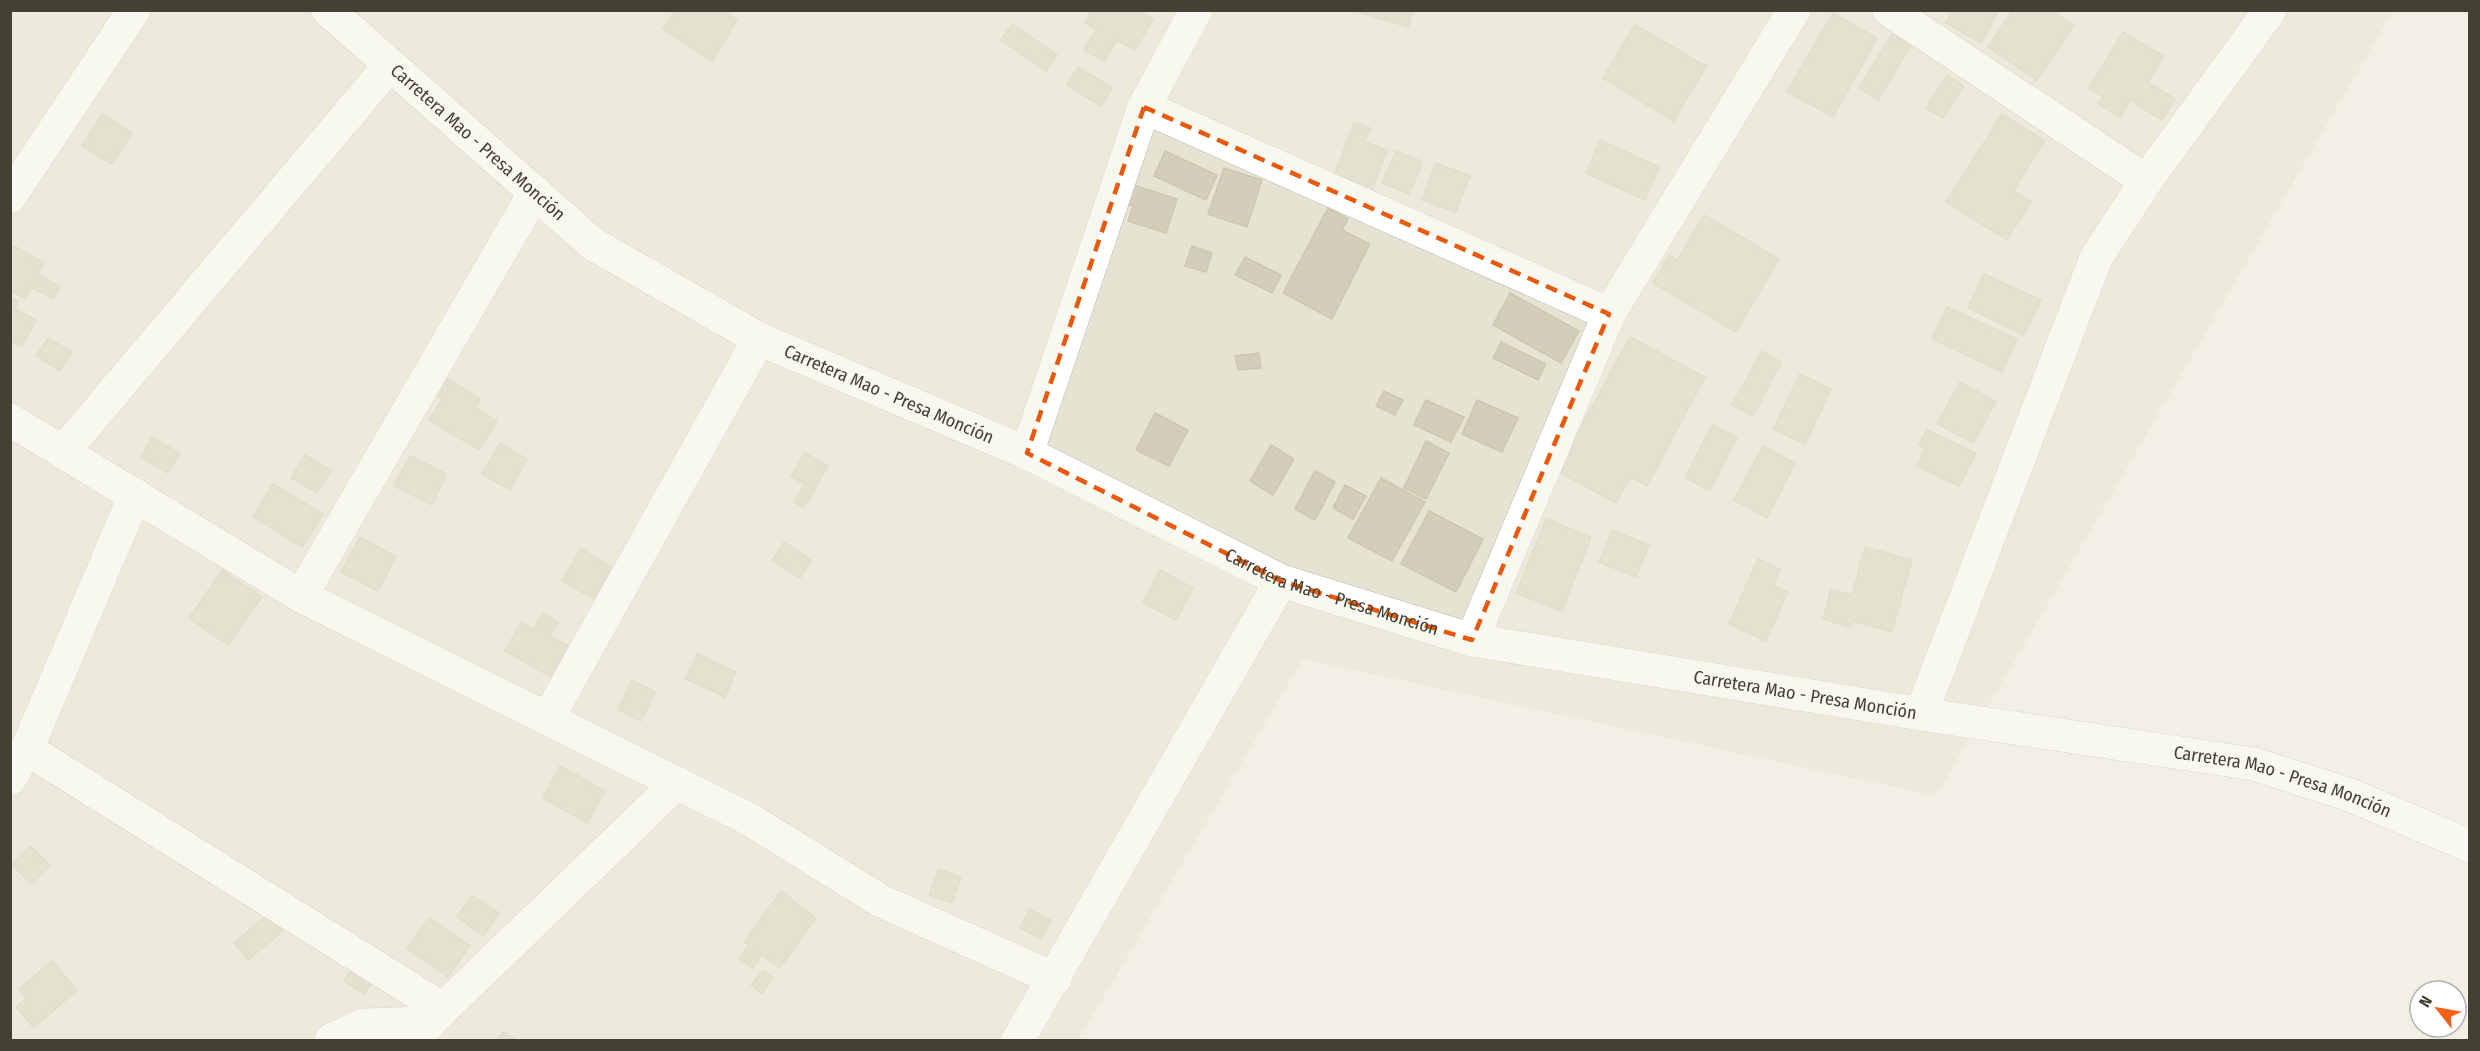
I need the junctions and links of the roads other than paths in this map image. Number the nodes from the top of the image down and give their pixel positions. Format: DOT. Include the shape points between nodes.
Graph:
graph roads {
  1 [pos="134,10"];
  2 [pos="328,10"];
  3 [pos="1196,10"];
  4 [pos="1794,10"];
  5 [pos="1889,10"];
  6 [pos="2270,10"];
  7 [pos="390,65"];
  8 [pos="1144,108"];
  9 [pos="2146,181"];
  10 [pos="535,192"];
  11 [pos="10,197"];
  12 [pos="1609,314"];
  13 [pos="759,339"];
  14 [pos="10,420"];
  15 [pos="63,452"];
  16 [pos="1027,453"];
  17 [pos="135,495"];
  18 [pos="1281,581"];
  19 [pos="301,596"];
  20 [pos="1472,640"];
  21 [pos="1921,714"];
  22 [pos="548,718"];
  23 [pos="27,749"];
  24 [pos="10,779"];
  25 [pos="677,783"];
  26 [pos="2469,846"];
  27 [pos="1055,979"];
  28 [pos="430,1024"];
  29 [pos="331,1041"];
  30 [pos="1018,1041"];
  1 -- 11 [label="street"];
  2 -- 7 [label="street, Carretera Mao - Presa Monción"];
  3 -- 8 [label="street"];
  4 -- 12 [label="street"];
  5 -- 9 [label="street"];
  6 -- 9 [label="street"];
  7 -- 10 [label="street, Carretera Mao - Presa Monción"];
  7 -- 15 [label="street"];
  8 -- 12 [label="street"];
  8 -- 16 [label="street"];
  9 -- 21 [label="street" via="2096,258"];
  10 -- 13 [label="street, Carretera Mao - Presa Monción" via="593,244"];
  10 -- 19 [label="street"];
  12 -- 20 [label="street"];
  13 -- 16 [label="street, Carretera Mao - Presa Monción"];
  13 -- 22 [label="street"];
  14 -- 15 [label="street"];
  15 -- 17 [label="street"];
  16 -- 18 [label="street, Carretera Mao - Presa Monción"];
  17 -- 19 [label="street"];
  17 -- 23 [label="street"];
  18 -- 20 [label="street, Carretera Mao - Presa Monción"];
  18 -- 27 [label="street"];
  19 -- 22 [label="street"];
  20 -- 21 [label="street, Carretera Mao - Presa Monción"];
  21 -- 26 [label="street, Carretera Mao - Presa Monción" via="2254,765 2350,795"];
  22 -- 25 [label="street"];
  23 -- 24 [label="street"];
  23 -- 28 [label="street"];
  25 -- 27 [label="street" via="749,819 881,901"];
  25 -- 28 [label="street"];
  27 -- 30 [label="street"];
  28 -- 29 [label="street" via="363,1025"];
}
